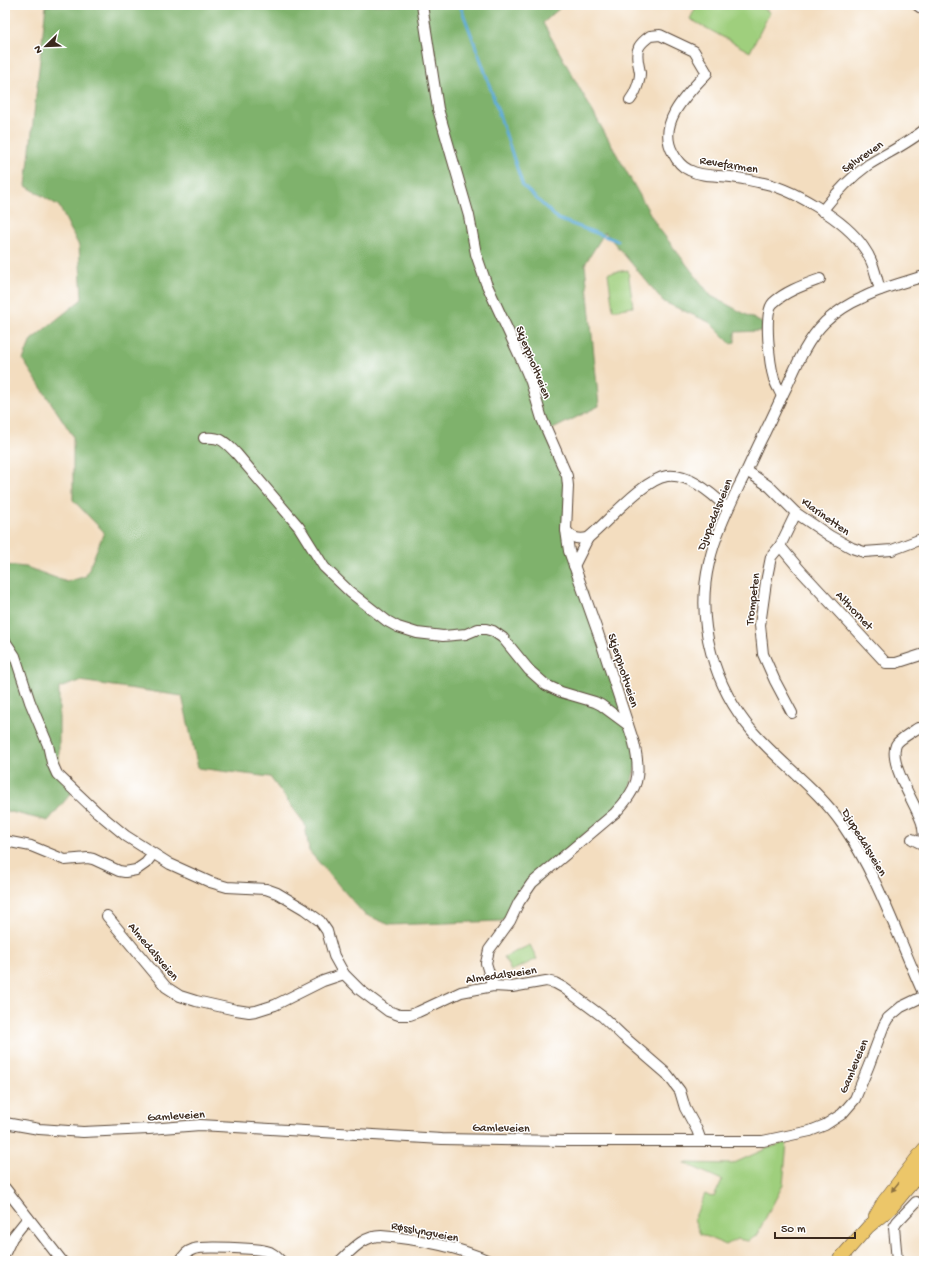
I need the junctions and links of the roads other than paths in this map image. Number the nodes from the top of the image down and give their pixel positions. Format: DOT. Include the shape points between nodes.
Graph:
graph roads {
  1 [pos="422,5"];
  2 [pos="917,5"];
  3 [pos="924,10"];
  4 [pos="630,100"];
  5 [pos="924,130"];
  6 [pos="822,211"];
  7 [pos="924,276"];
  8 [pos="820,279"];
  9 [pos="880,290"];
  10 [pos="782,396"];
  11 [pos="204,438"];
  12 [pos="747,471"];
  13 [pos="728,509"];
  14 [pos="796,513"];
  15 [pos="566,530"];
  16 [pos="588,538"];
  17 [pos="924,538"];
  18 [pos="780,546"];
  19 [pos="574,566"];
  20 [pos="5,641"];
  21 [pos="924,654"];
  22 [pos="792,713"];
  23 [pos="628,725"];
  24 [pos="918,728"];
  25 [pos="912,840"];
  26 [pos="6,841"];
  27 [pos="924,845"];
  28 [pos="153,854"];
  29 [pos="107,916"];
  30 [pos="344,974"];
  31 [pos="493,986"];
  32 [pos="924,996"];
  33 [pos="5,1123"];
  34 [pos="701,1141"];
  35 [pos="924,1149"];
  36 [pos="924,1168"];
  37 [pos="5,1188"];
  38 [pos="916,1202"];
  39 [pos="28,1218"];
  40 [pos="868,1227"];
  41 [pos="5,1252"];
  42 [pos="62,1261"];
  43 [pos="181,1261"];
  44 [pos="281,1261"];
  45 [pos="340,1261"];
  46 [pos="489,1261"];
  47 [pos="838,1261"];
  48 [pos="897,1261"];
  1 -- 15 [label="street, Skjerpholtveien" via="438,109 469,216 476,254 486,283 531,382 542,419 567,476"];
  2 -- 3 [label="street"];
  4 -- 6 [label="street, Revefarmen" via="639,79 637,54 639,46 644,41 650,36 660,35 690,48 698,56 707,73 685,96 670,125 668,141 678,162 698,174 732,177 781,188"];
  5 -- 6 [label="street, Sølvreven" via="854,175"];
  6 -- 9 [label="street, Revefarmen" via="846,229 864,248 872,262"];
  7 -- 9 [label="street, Djupedalsveien"];
  8 -- 10 [label="street" via="794,289 773,303 770,308 768,324 771,366"];
  9 -- 10 [label="street, Djupedalsveien" via="838,311 820,328 806,347"];
  10 -- 12 [label="street, Djupedalsveien"];
  11 -- 23 [label="street, Skjerpholtveien" via="217,438 231,448 299,527 324,567 350,592 387,621 417,633 443,636 486,629 493,631 503,638 529,670 546,684 561,692 601,705"];
  12 -- 13 [label="street, Djupedalsveien"];
  12 -- 14 [label="street, Klarinetten" via="770,487"];
  13 -- 16 [label="street" via="716,497 693,482 681,477 668,476 656,480 640,491"];
  13 -- 32 [label="street, Djupedalsveien" via="716,536 707,571 707,636 716,671 723,688 752,731 814,792 841,823 877,887"];
  14 -- 17 [label="street, Klarinetten" via="841,543 864,552 892,550"];
  14 -- 18 [label="street, Trompeten"];
  15 -- 16 [label="street" via="575,538"];
  15 -- 19 [label="street, Skjerpholtveien"];
  16 -- 19 [label="street"];
  18 -- 21 [label="street, Althornet" via="886,663 896,663"];
  18 -- 22 [label="street, Trompeten" via="771,557 760,624 761,638 763,654 774,681"];
  19 -- 23 [label="street, Skjerpholtveien"];
  20 -- 28 [label="street, Almedalsveien" via="15,656 57,774 96,812"];
  23 -- 31 [label="street, Skjerpholtveien" via="638,762 637,781 633,790 615,813 527,889 510,921 489,950 486,963"];
  24 -- 27 [label="street" via="896,744 894,757 922,823"];
  25 -- 27 [label="street"];
  26 -- 28 [label="street" via="32,846 66,860 93,859 125,872 136,870"];
  28 -- 30 [label="street, Almedalsveien" via="214,883 227,887 266,889 304,909 320,921 327,931 334,956"];
  29 -- 30 [label="street, Almedalsveien" via="166,986 180,996 196,1001 236,1010 256,1011"];
  30 -- 31 [label="street, Almedalsveien" via="375,1002 398,1015 418,1012 461,992"];
  31 -- 34 [label="street, Almedalsveien" via="512,987 546,981 555,983 603,1017 672,1080 680,1091"];
  32 -- 34 [label="street, Gamleveien" via="900,1007 888,1018 855,1099 838,1117 810,1131 776,1139 740,1142"];
  33 -- 34 [label="street, Gamleveien" via="83,1132 200,1125 442,1139"];
  35 -- 40 [label="main road, one-way" via="884,1201"];
  36 -- 40 [label="main road" via="892,1207"];
  37 -- 39 [label="street"];
  38 -- 48 [label="street" via="894,1227"];
  39 -- 41 [label="street" via="12,1238"];
  39 -- 42 [label="street"];
  40 -- 47 [label="main road"];
  43 -- 44 [label="street" via="194,1249 208,1247 265,1250"];
  45 -- 46 [label="street, Røsslyngveien" via="361,1242 373,1236 439,1245"];
}
